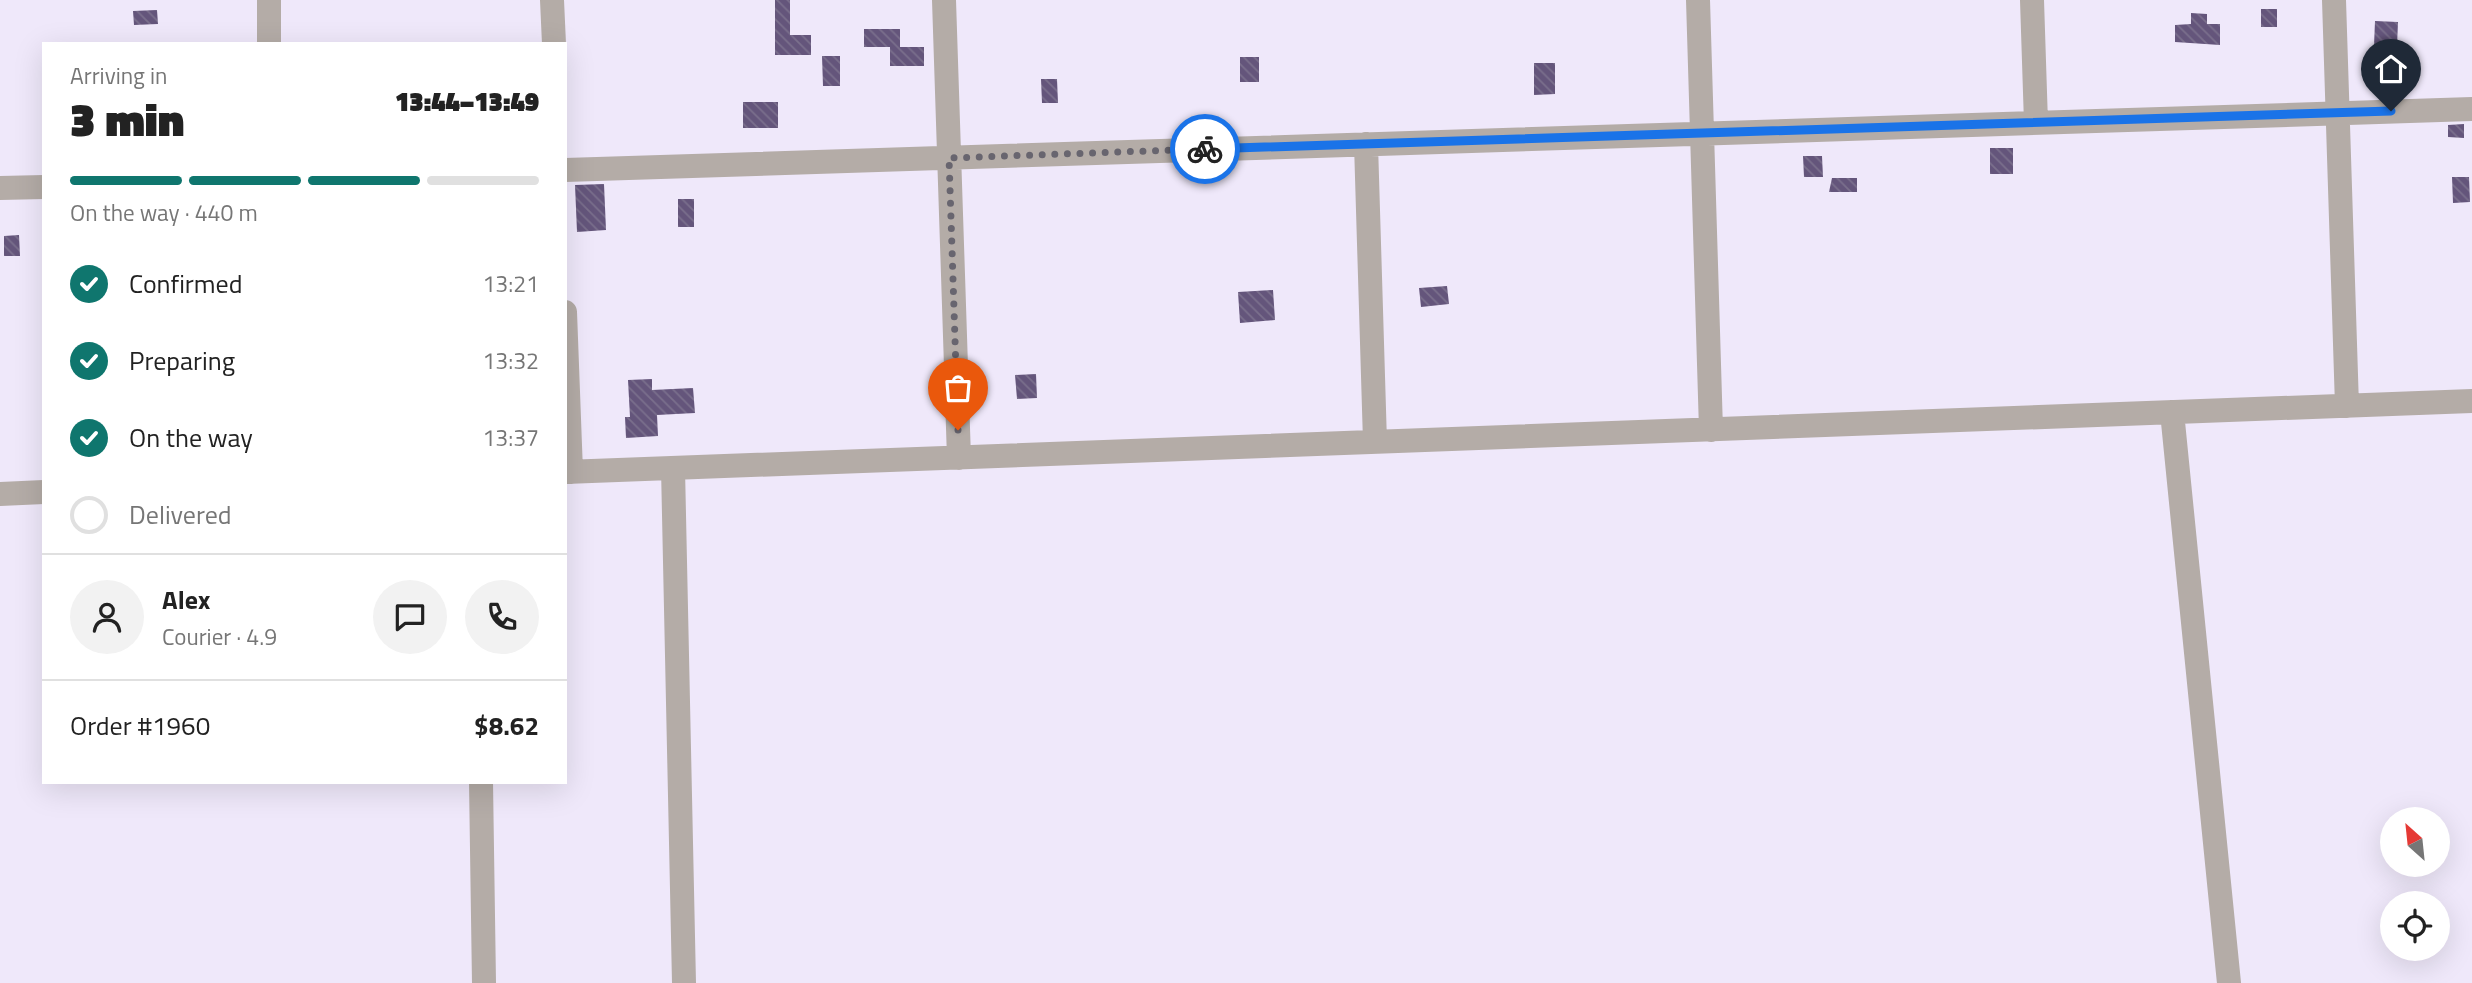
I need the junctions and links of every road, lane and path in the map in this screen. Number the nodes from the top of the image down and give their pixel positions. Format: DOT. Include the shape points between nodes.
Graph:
graph roads {
  1 [pos="269,0"];
  2 [pos="552,0"];
  3 [pos="944,0"];
  4 [pos="1698,0"];
  5 [pos="2032,0"];
  6 [pos="2334,0"];
  7 [pos="269,42"];
  8 [pos="554,42"];
  9 [pos="2472,109"];
  10 [pos="2337,113"];
  11 [pos="2036,123"];
  12 [pos="1702,133"];
  13 [pos="1366,144"];
  14 [pos="949,158"];
  15 [pos="567,170"];
  16 [pos="42,187"];
  17 [pos="0,188"];
  18 [pos="2472,401"];
  19 [pos="2347,406"];
  20 [pos="2172,412"];
  21 [pos="567,419"];
  22 [pos="1712,430"];
  23 [pos="1375,442"];
  24 [pos="959,458"];
  25 [pos="673,468"];
  26 [pos="568,472"];
  27 [pos="42,492"];
  28 [pos="0,494"];
  29 [pos="481,784"];
  30 [pos="484,983"];
  31 [pos="684,983"];
  32 [pos="2229,983"];
  1 -- 7 [label="street"];
  2 -- 8 [label="street"];
  3 -- 14 [label="street"];
  4 -- 12 [label="street"];
  5 -- 11 [label="street"];
  6 -- 10 [label="street"];
  9 -- 10 [label="street"];
  10 -- 11 [label="street"];
  10 -- 19 [label="street"];
  11 -- 12 [label="street"];
  12 -- 13 [label="street"];
  12 -- 22 [label="street"];
  13 -- 14 [label="street"];
  13 -- 23 [label="street"];
  14 -- 15 [label="street"];
  14 -- 24 [label="street"];
  16 -- 17 [label="street"];
  18 -- 19 [label="street"];
  19 -- 20 [label="street"];
  20 -- 22 [label="street"];
  20 -- 32 [label="street"];
  21 -- 26 [label="street"];
  22 -- 23 [label="street"];
  23 -- 24 [label="street"];
  24 -- 25 [label="street"];
  25 -- 26 [label="street"];
  25 -- 31 [label="street"];
  27 -- 28 [label="street"];
  29 -- 30 [label="street"];
}
